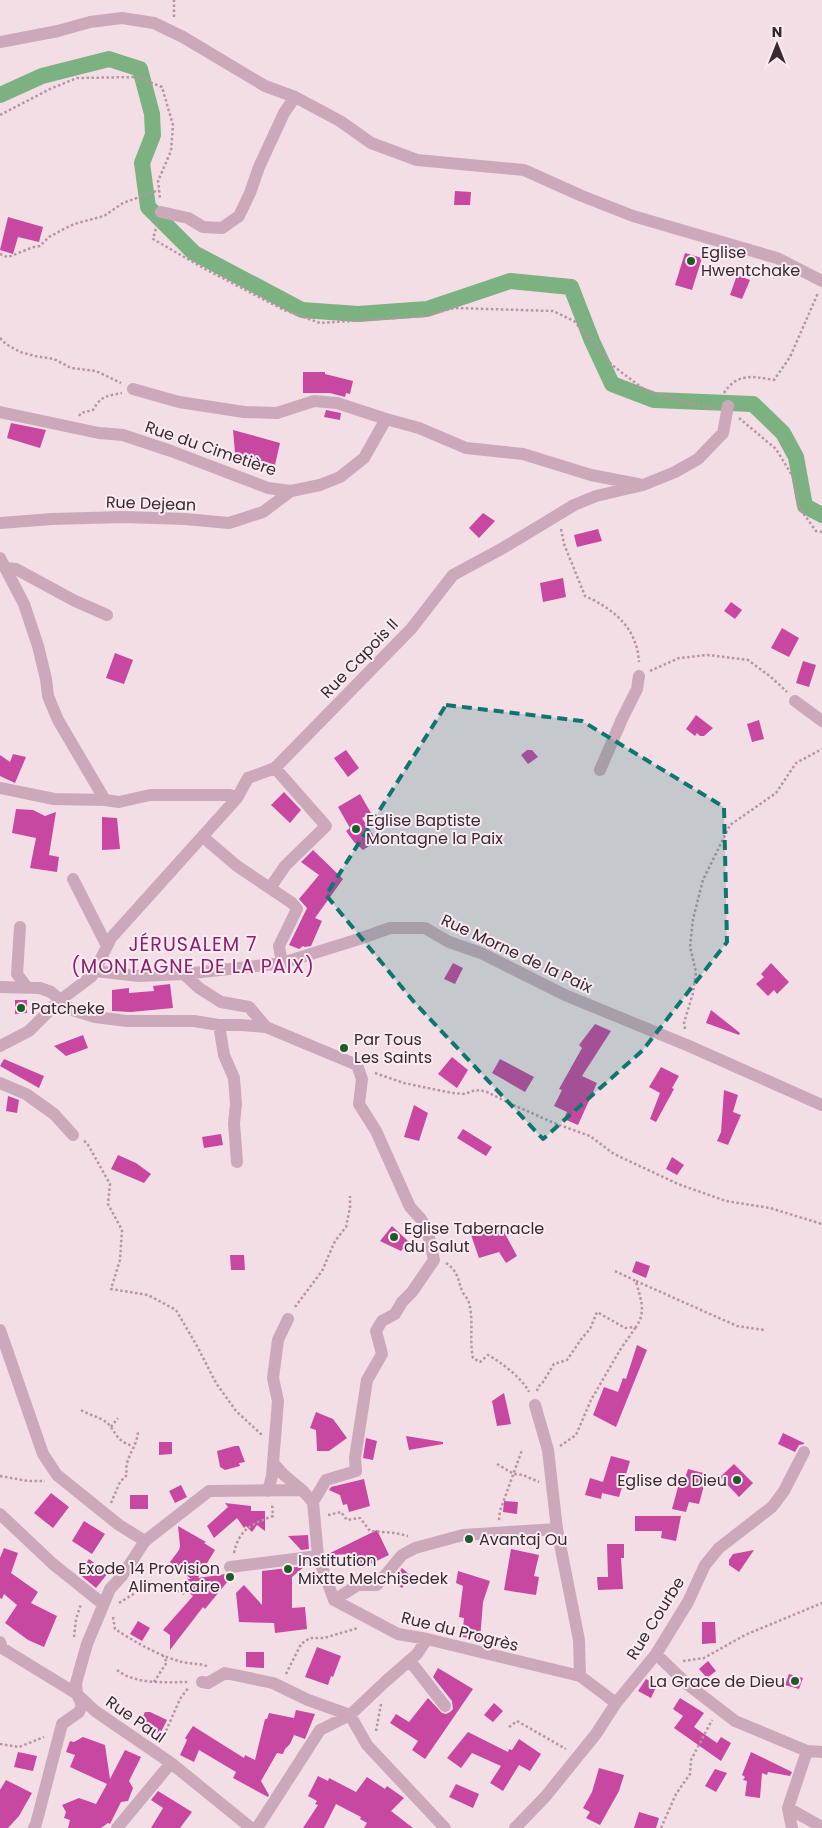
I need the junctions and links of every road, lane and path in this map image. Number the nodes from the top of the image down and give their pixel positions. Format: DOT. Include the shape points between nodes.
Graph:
graph roads {
  1 [pos="0,42"];
  2 [pos="295,97"];
  3 [pos="0,115"];
  4 [pos="159,190"];
  5 [pos="161,212"];
  6 [pos="0,254"];
  7 [pos="820,286"];
  8 [pos="0,338"];
  9 [pos="133,389"];
  10 [pos="723,401"];
  11 [pos="714,408"];
  12 [pos="0,412"];
  13 [pos="386,419"];
  14 [pos="70,427"];
  15 [pos="644,485"];
  16 [pos="292,491"];
  17 [pos="558,516"];
  18 [pos="0,523"];
  19 [pos="822,532"];
  20 [pos="2,563"];
  21 [pos="107,614"];
  22 [pos="639,676"];
  23 [pos="795,701"];
  24 [pos="822,721"];
  25 [pos="822,749"];
  26 [pos="275,768"];
  27 [pos="600,770"];
  28 [pos="0,788"];
  29 [pos="237,798"];
  30 [pos="105,800"];
  31 [pos="203,837"];
  32 [pos="73,879"];
  33 [pos="270,888"];
  34 [pos="20,927"];
  35 [pos="108,946"];
  36 [pos="282,963"];
  37 [pos="96,971"];
  38 [pos="184,974"];
  39 [pos="0,986"];
  40 [pos="26,986"];
  41 [pos="59,1000"];
  42 [pos="219,1025"];
  43 [pos="266,1027"];
  44 [pos="0,1046"];
  45 [pos="689,1046"];
  46 [pos="359,1071"];
  47 [pos="0,1084"];
  48 [pos="822,1105"];
  49 [pos="73,1135"];
  50 [pos="237,1162"];
  51 [pos="350,1196"];
  52 [pos="822,1224"];
  53 [pos="434,1260"];
  54 [pos="615,1271"];
  55 [pos="636,1281"];
  56 [pos="288,1319"];
  57 [pos="636,1326"];
  58 [pos="0,1330"];
  59 [pos="764,1330"];
  60 [pos="535,1405"];
  61 [pos="81,1410"];
  62 [pos="118,1418"];
  63 [pos="111,1427"];
  64 [pos="138,1432"];
  65 [pos="133,1446"];
  66 [pos="274,1446"];
  67 [pos="522,1450"];
  68 [pos="548,1450"];
  69 [pos="804,1452"];
  70 [pos="273,1463"];
  71 [pos="496,1464"];
  72 [pos="514,1474"];
  73 [pos="1,1477"];
  74 [pos="0,1481"];
  75 [pos="54,1482"];
  76 [pos="541,1483"];
  77 [pos="302,1490"];
  78 [pos="272,1491"];
  79 [pos="313,1502"];
  80 [pos="0,1514"];
  81 [pos="106,1514"];
  82 [pos="316,1522"];
  83 [pos="557,1529"];
  84 [pos="498,1534"];
  85 [pos="146,1542"];
  86 [pos="415,1548"];
  87 [pos="318,1556"];
  88 [pos="230,1567"];
  89 [pos="110,1589"];
  90 [pos="142,1589"];
  91 [pos="185,1594"];
  92 [pos="334,1600"];
  93 [pos="822,1603"];
  94 [pos="102,1607"];
  95 [pos="379,1625"];
  96 [pos="427,1639"];
  97 [pos="1,1646"];
  98 [pos="162,1654"];
  99 [pos="656,1654"];
  100 [pos="410,1661"];
  101 [pos="667,1664"];
  102 [pos="117,1670"];
  103 [pos="225,1673"];
  104 [pos="580,1676"];
  105 [pos="386,1681"];
  106 [pos="154,1682"];
  107 [pos="202,1682"];
  108 [pos="280,1687"];
  109 [pos="77,1694"];
  110 [pos="616,1703"];
  111 [pos="445,1706"];
  112 [pos="721,1710"];
  113 [pos="350,1715"];
  114 [pos="509,1727"];
  115 [pos="59,1734"];
  116 [pos="0,1744"];
  117 [pos="806,1751"];
  118 [pos="822,1752"];
  119 [pos="156,1753"];
  120 [pos="375,1753"];
  121 [pos="578,1756"];
  122 [pos="171,1763"];
  123 [pos="788,1808"];
  124 [pos="822,1827"];
  125 [pos="34,1828"];
  126 [pos="117,1828"];
  127 [pos="251,1828"];
  128 [pos="258,1828"];
  129 [pos="445,1828"];
  130 [pos="515,1828"];
  131 [pos="661,1828"];
  132 [pos="792,1828"];
  1 -- 2 [label="street" via="122,18 154,23 266,86"];
  2 -- 5 [label="street" via="284,113 238,216 222,228 203,226 188,218"];
  2 -- 7 [label="street" via="340,121 371,143 418,160 524,170 633,216 777,258"];
  3 -- 4 [label="path" via="77,78 137,77 162,87 173,125 171,151 158,181"];
  4 -- 5 [label="path"];
  4 -- 6 [label="path" via="123,203 104,216 74,224 49,237 40,246 7,257"];
  5 -- 11 [label="path" via="153,239 284,310 320,323 425,316 454,308 553,310 574,321 612,364 645,390"];
  7 -- 10 [label="path" via="790,357 774,380 754,376 738,379 727,388"];
  8 -- 9 [label="path" via="20,352 54,359 71,368 96,371"];
  9 -- 13 [label="street" via="179,402 244,412 277,414 314,401 337,403"];
  9 -- 14 [label="path" via="99,400 93,410 81,413"];
  10 -- 11 [label="path"];
  10 -- 11 [label="path"];
  10 -- 15 [label="street, Rue Capois II" via="723,433 698,459"];
  10 -- 19 [label="path" via="776,449 792,476 798,506 816,530"];
  12 -- 14 [label="street, Rue du Cimetière"];
  13 -- 15 [label="street" via="419,428 466,448 522,454 591,475"];
  13 -- 16 [label="street, Rue du Cimetière" via="364,458 340,477"];
  14 -- 16 [label="street, Rue du Cimetière" via="123,435 268,488"];
  15 -- 17 [label="street, Rue Capois II" via="596,496"];
  16 -- 18 [label="street, Rue Dejean" via="263,512 229,524 123,517"];
  17 -- 22 [label="path" via="564,544 585,596 604,604 621,618 638,648"];
  17 -- 26 [label="street, Rue Capois II" via="453,575 411,629"];
  20 -- 21 [label="street"];
  20 -- 30 [label="street" via="24,604 38,646 48,696 58,720"];
  22 -- 23 [label="path" via="679,658 708,655 748,660"];
  22 -- 27 [label="street" via="637,690"];
  23 -- 24 [label="street"];
  25 -- 45 [label="path" via="796,763 776,793 730,826 703,880 692,919 690,947 696,972 694,993 684,1023"];
  26 -- 29 [label="street, Rue Capois II" via="248,778"];
  26 -- 33 [label="street" via="326,826 285,866"];
  28 -- 30 [label="street" via="54,800"];
  29 -- 30 [label="street" via="230,795 150,795 118,802"];
  29 -- 31 [label="street, Rue Capois II"];
  31 -- 33 [label="street"];
  31 -- 35 [label="street, Rue Capois II" via="111,938"];
  32 -- 35 [label="street"];
  33 -- 36 [label="street" via="298,909 279,946"];
  34 -- 40 [label="street" via="17,974"];
  35 -- 37 [label="street, Rue Capois II"];
  36 -- 38 [label="street, Rue Morne de la Paix"];
  36 -- 45 [label="street, Rue Morne de la Paix" via="390,928 425,928 565,994"];
  37 -- 38 [label="street, Rue Morne de la Paix" via="139,976"];
  37 -- 41 [label="street, Rue Capois II"];
  38 -- 43 [label="street" via="221,1002 249,1007"];
  39 -- 40 [label="street"];
  40 -- 41 [label="street" via="51,992"];
  41 -- 42 [label="street" via="72,1010 94,1017"];
  41 -- 44 [label="street, Rue Capois II" via="29,1031"];
  42 -- 43 [label="street"];
  42 -- 50 [label="street" via="224,1054 234,1078"];
  43 -- 46 [label="street" via="357,1065"];
  45 -- 48 [label="street, Rue Morne de la Paix"];
  46 -- 52 [label="path" via="452,1093 485,1091 546,1120 590,1136 614,1154 678,1184 726,1201 770,1208"];
  46 -- 53 [label="street" via="362,1079 358,1104 376,1131 410,1207 427,1229"];
  47 -- 49 [label="street" via="26,1094 54,1114"];
  49 -- 66 [label="path" via="87,1143 110,1184 108,1204 122,1230 120,1260 111,1289 148,1295 176,1310 216,1383 236,1411"];
  51 -- 56 [label="path" via="346,1227 335,1241 322,1271"];
  53 -- 60 [label="path" via="445,1262 455,1270 469,1302 474,1358 480,1362 488,1355 496,1359 526,1387"];
  53 -- 79 [label="street" via="395,1314 382,1321 376,1331 382,1354 367,1380 355,1458 356,1471 326,1480"];
  54 -- 55 [label="path"];
  55 -- 57 [label="path" via="642,1310 642,1318"];
  55 -- 59 [label="path" via="737,1326"];
  56 -- 66 [label="street" via="278,1340 273,1378 278,1401"];
  57 -- 60 [label="path" via="625,1328 597,1312 590,1329 567,1360 554,1364 538,1387"];
  57 -- 68 [label="path" via="591,1400 576,1435"];
  58 -- 81 [label="street" via="43,1454 57,1475"];
  60 -- 68 [label="street"];
  61 -- 63 [label="path"];
  62 -- 63 [label="path"];
  63 -- 65 [label="path" via="123,1444"];
  64 -- 65 [label="path"];
  65 -- 81 [label="path" via="125,1468 128,1475 120,1482"];
  66 -- 70 [label="street"];
  67 -- 72 [label="path"];
  68 -- 83 [label="street"];
  69 -- 99 [label="street, Rue Courbe" via="772,1507 719,1548 705,1566 688,1602"];
  70 -- 77 [label="street"];
  70 -- 78 [label="street"];
  71 -- 72 [label="path"];
  72 -- 76 [label="path"];
  72 -- 84 [label="path" via="500,1511"];
  73 -- 74 [label="path"];
  73 -- 75 [label="path"];
  77 -- 78 [label="street"];
  77 -- 79 [label="street"];
  78 -- 85 [label="street" via="209,1490"];
  78 -- 88 [label="path" via="273,1516 242,1532"];
  79 -- 82 [label="street"];
  80 -- 94 [label="street"];
  81 -- 85 [label="street"];
  82 -- 86 [label="path" via="330,1513 341,1512 348,1520 360,1518 370,1531 408,1535"];
  82 -- 87 [label="street"];
  83 -- 84 [label="street"];
  83 -- 104 [label="street" via="579,1640"];
  84 -- 86 [label="street" via="480,1532"];
  85 -- 89 [label="street"];
  86 -- 92 [label="street" via="402,1555 377,1585 358,1585"];
  87 -- 88 [label="street"];
  87 -- 92 [label="street"];
  89 -- 90 [label="path" via="115,1586"];
  89 -- 94 [label="street"];
  90 -- 91 [label="path" via="163,1585"];
  90 -- 94 [label="path" via="125,1600"];
  92 -- 95 [label="street, Rue du Progrès"];
  93 -- 101 [label="path" via="745,1635 704,1658"];
  94 -- 98 [label="path" via="113,1617 115,1629"];
  94 -- 109 [label="street" via="87,1644 76,1683"];
  95 -- 96 [label="street, Rue du Progrès" via="398,1634"];
  95 -- 108 [label="path" via="363,1626 324,1638 310,1638 301,1644"];
  96 -- 100 [label="street"];
  96 -- 104 [label="street, Rue du Progrès"];
  97 -- 109 [label="street, Rue Paul"];
  98 -- 103 [label="path"];
  98 -- 106 [label="path" via="167,1662"];
  99 -- 101 [label="street"];
  99 -- 110 [label="street, Rue Courbe"];
  100 -- 105 [label="street"];
  100 -- 111 [label="street"];
  101 -- 112 [label="street"];
  102 -- 106 [label="path"];
  103 -- 107 [label="street" via="208,1683"];
  103 -- 108 [label="street"];
  104 -- 110 [label="street, Rue du Progrès"];
  105 -- 113 [label="street"];
  105 -- 120 [label="path" via="376,1729"];
  106 -- 119 [label="path" via="193,1682 180,1699"];
  108 -- 113 [label="street"];
  109 -- 115 [label="street" via="82,1706 62,1724"];
  109 -- 119 [label="street, Rue Paul" via="95,1711"];
  110 -- 121 [label="street, Rue Courbe"];
  112 -- 117 [label="street" via="735,1721"];
  112 -- 131 [label="path" via="713,1718 691,1760 690,1774 676,1794"];
  113 -- 120 [label="street"];
  113 -- 128 [label="street" via="320,1730"];
  114 -- 121 [label="path" via="518,1721"];
  115 -- 116 [label="path" via="19,1747"];
  115 -- 125 [label="street"];
  117 -- 118 [label="street"];
  117 -- 123 [label="street"];
  119 -- 122 [label="street, Rue Paul"];
  120 -- 129 [label="street"];
  121 -- 130 [label="street, Rue Courbe"];
  122 -- 126 [label="street"];
  122 -- 127 [label="street, Rue Paul"];
  123 -- 124 [label="street"];
  123 -- 132 [label="street"];
}
